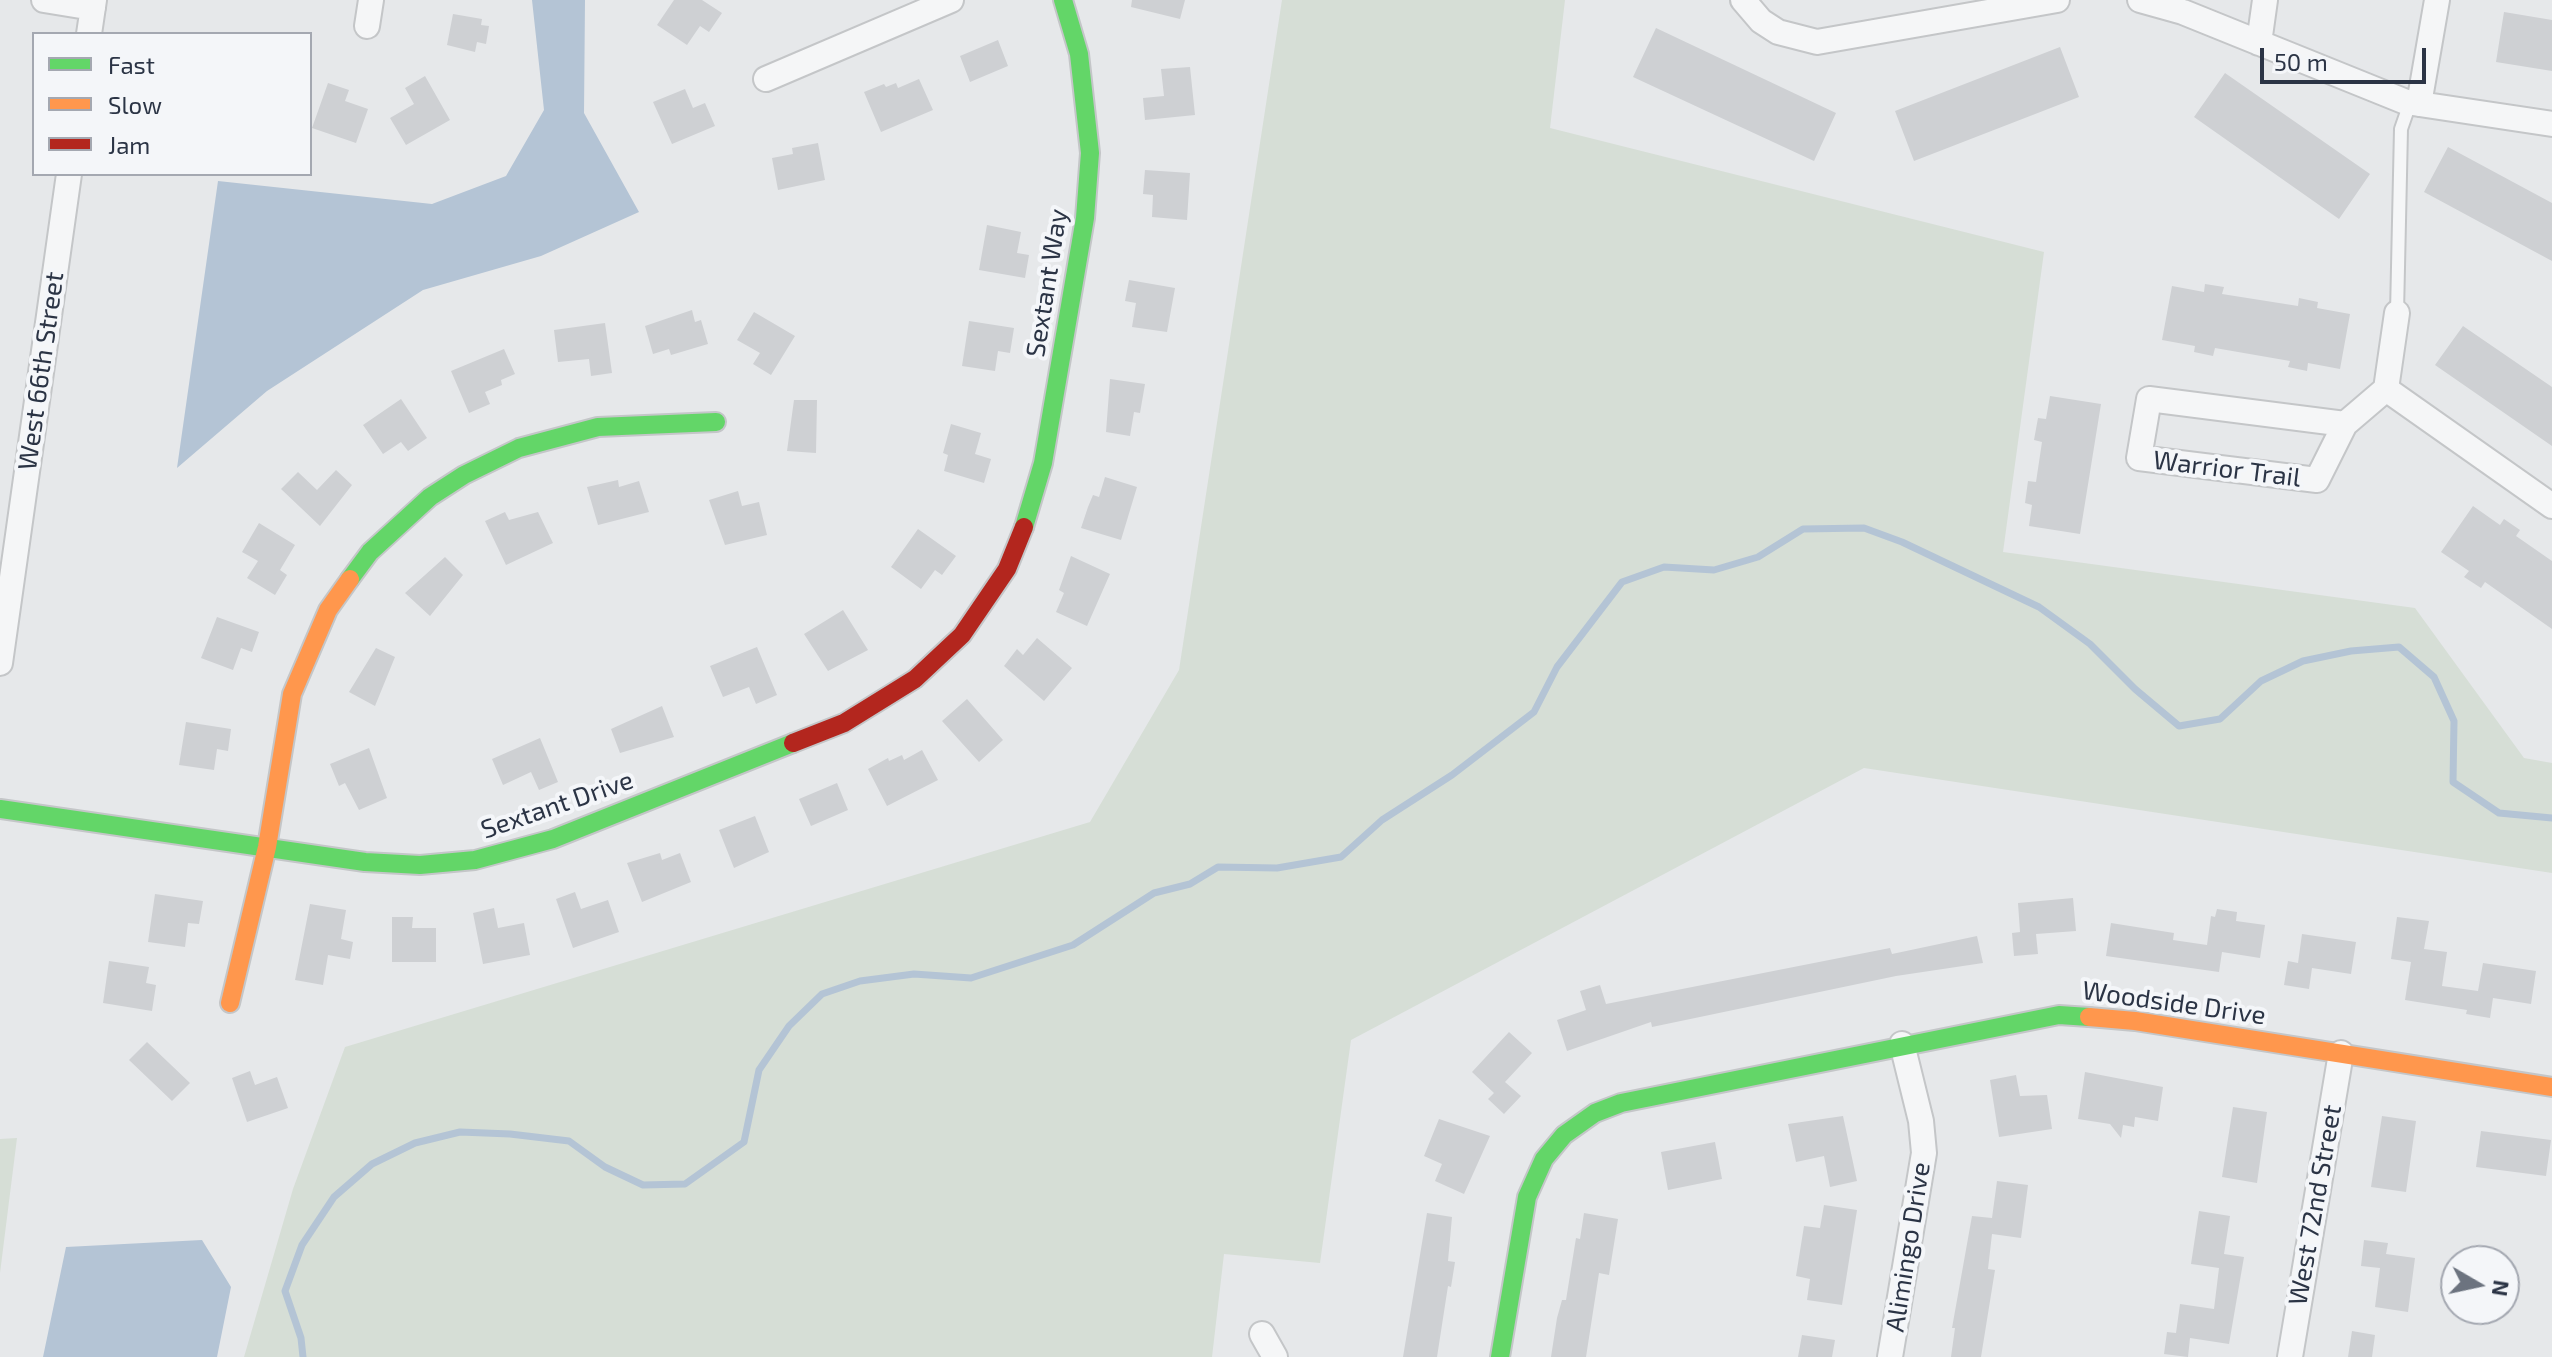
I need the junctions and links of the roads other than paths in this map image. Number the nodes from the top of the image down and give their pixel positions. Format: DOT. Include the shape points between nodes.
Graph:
graph roads {
  1 [pos="44,0"];
  2 [pos="371,0"];
  3 [pos="951,0"];
  4 [pos="1063,0"];
  5 [pos="2057,0"];
  6 [pos="2140,0"];
  7 [pos="2265,0"];
  8 [pos="2437,0"];
  9 [pos="1745,3"];
  10 [pos="94,4"];
  11 [pos="367,26"];
  12 [pos="89,32"];
  13 [pos="2259,43"];
  14 [pos="766,79"];
  15 [pos="2414,104"];
  16 [pos="2552,124"];
  17 [pos="69,176"];
  18 [pos="2397,308"];
  19 [pos="2386,389"];
  20 [pos="716,422"];
  21 [pos="2345,424"];
  22 [pos="2552,506"];
  23 [pos="1007,569"];
  24 [pos="0,663"];
  25 [pos="0,809"];
  26 [pos="267,847"];
  27 [pos="230,1003"];
  28 [pos="1902,1044"];
  29 [pos="2341,1053"];
  30 [pos="2552,1087"];
  31 [pos="1262,1334"];
  32 [pos="1275,1357"];
  33 [pos="1500,1357"];
  34 [pos="1890,1357"];
  35 [pos="2290,1357"];
  1 -- 10 [label="street"];
  2 -- 11 [label="street"];
  3 -- 14 [label="street"];
  4 -- 23 [label="street, Sextant Way" via="1079,54 1089,120 1085,218 1036,495"];
  5 -- 9 [label="street" via="1817,42 1778,32"];
  6 -- 13 [label="street"];
  7 -- 13 [label="street"];
  8 -- 15 [label="street"];
  10 -- 12 [label="street"];
  13 -- 15 [label="street"];
  15 -- 16 [label="street"];
  15 -- 18 [label="lane" via="2401,129"];
  17 -- 24 [label="street, West 66th Street"];
  18 -- 19 [label="street"];
  19 -- 21 [label="street, Warrior Trail"];
  19 -- 22 [label="street"];
  20 -- 26 [label="street" via="619,425 538,442 464,475 398,523 345,584 302,665 287,714"];
  21 -- 21 [label="street, Warrior Trail" via="2317,480 2139,458 2149,399"];
  23 -- 26 [label="street, Sextant Drive" via="962,635 890,697 844,723 553,839 484,859 420,865"];
  25 -- 26 [label="street, Sextant Drive"];
  26 -- 27 [label="street"];
  28 -- 29 [label="street, Woodside Drive" via="2033,1017 2077,1015"];
  28 -- 33 [label="street, Woodside Drive" via="1604,1109 1564,1135 1544,1159 1530,1190"];
  28 -- 34 [label="street, Alimingo Drive" via="1924,1153"];
  29 -- 30 [label="street, Woodside Drive"];
  29 -- 35 [label="street, West 72nd Street"];
  31 -- 32 [label="street"];
}
